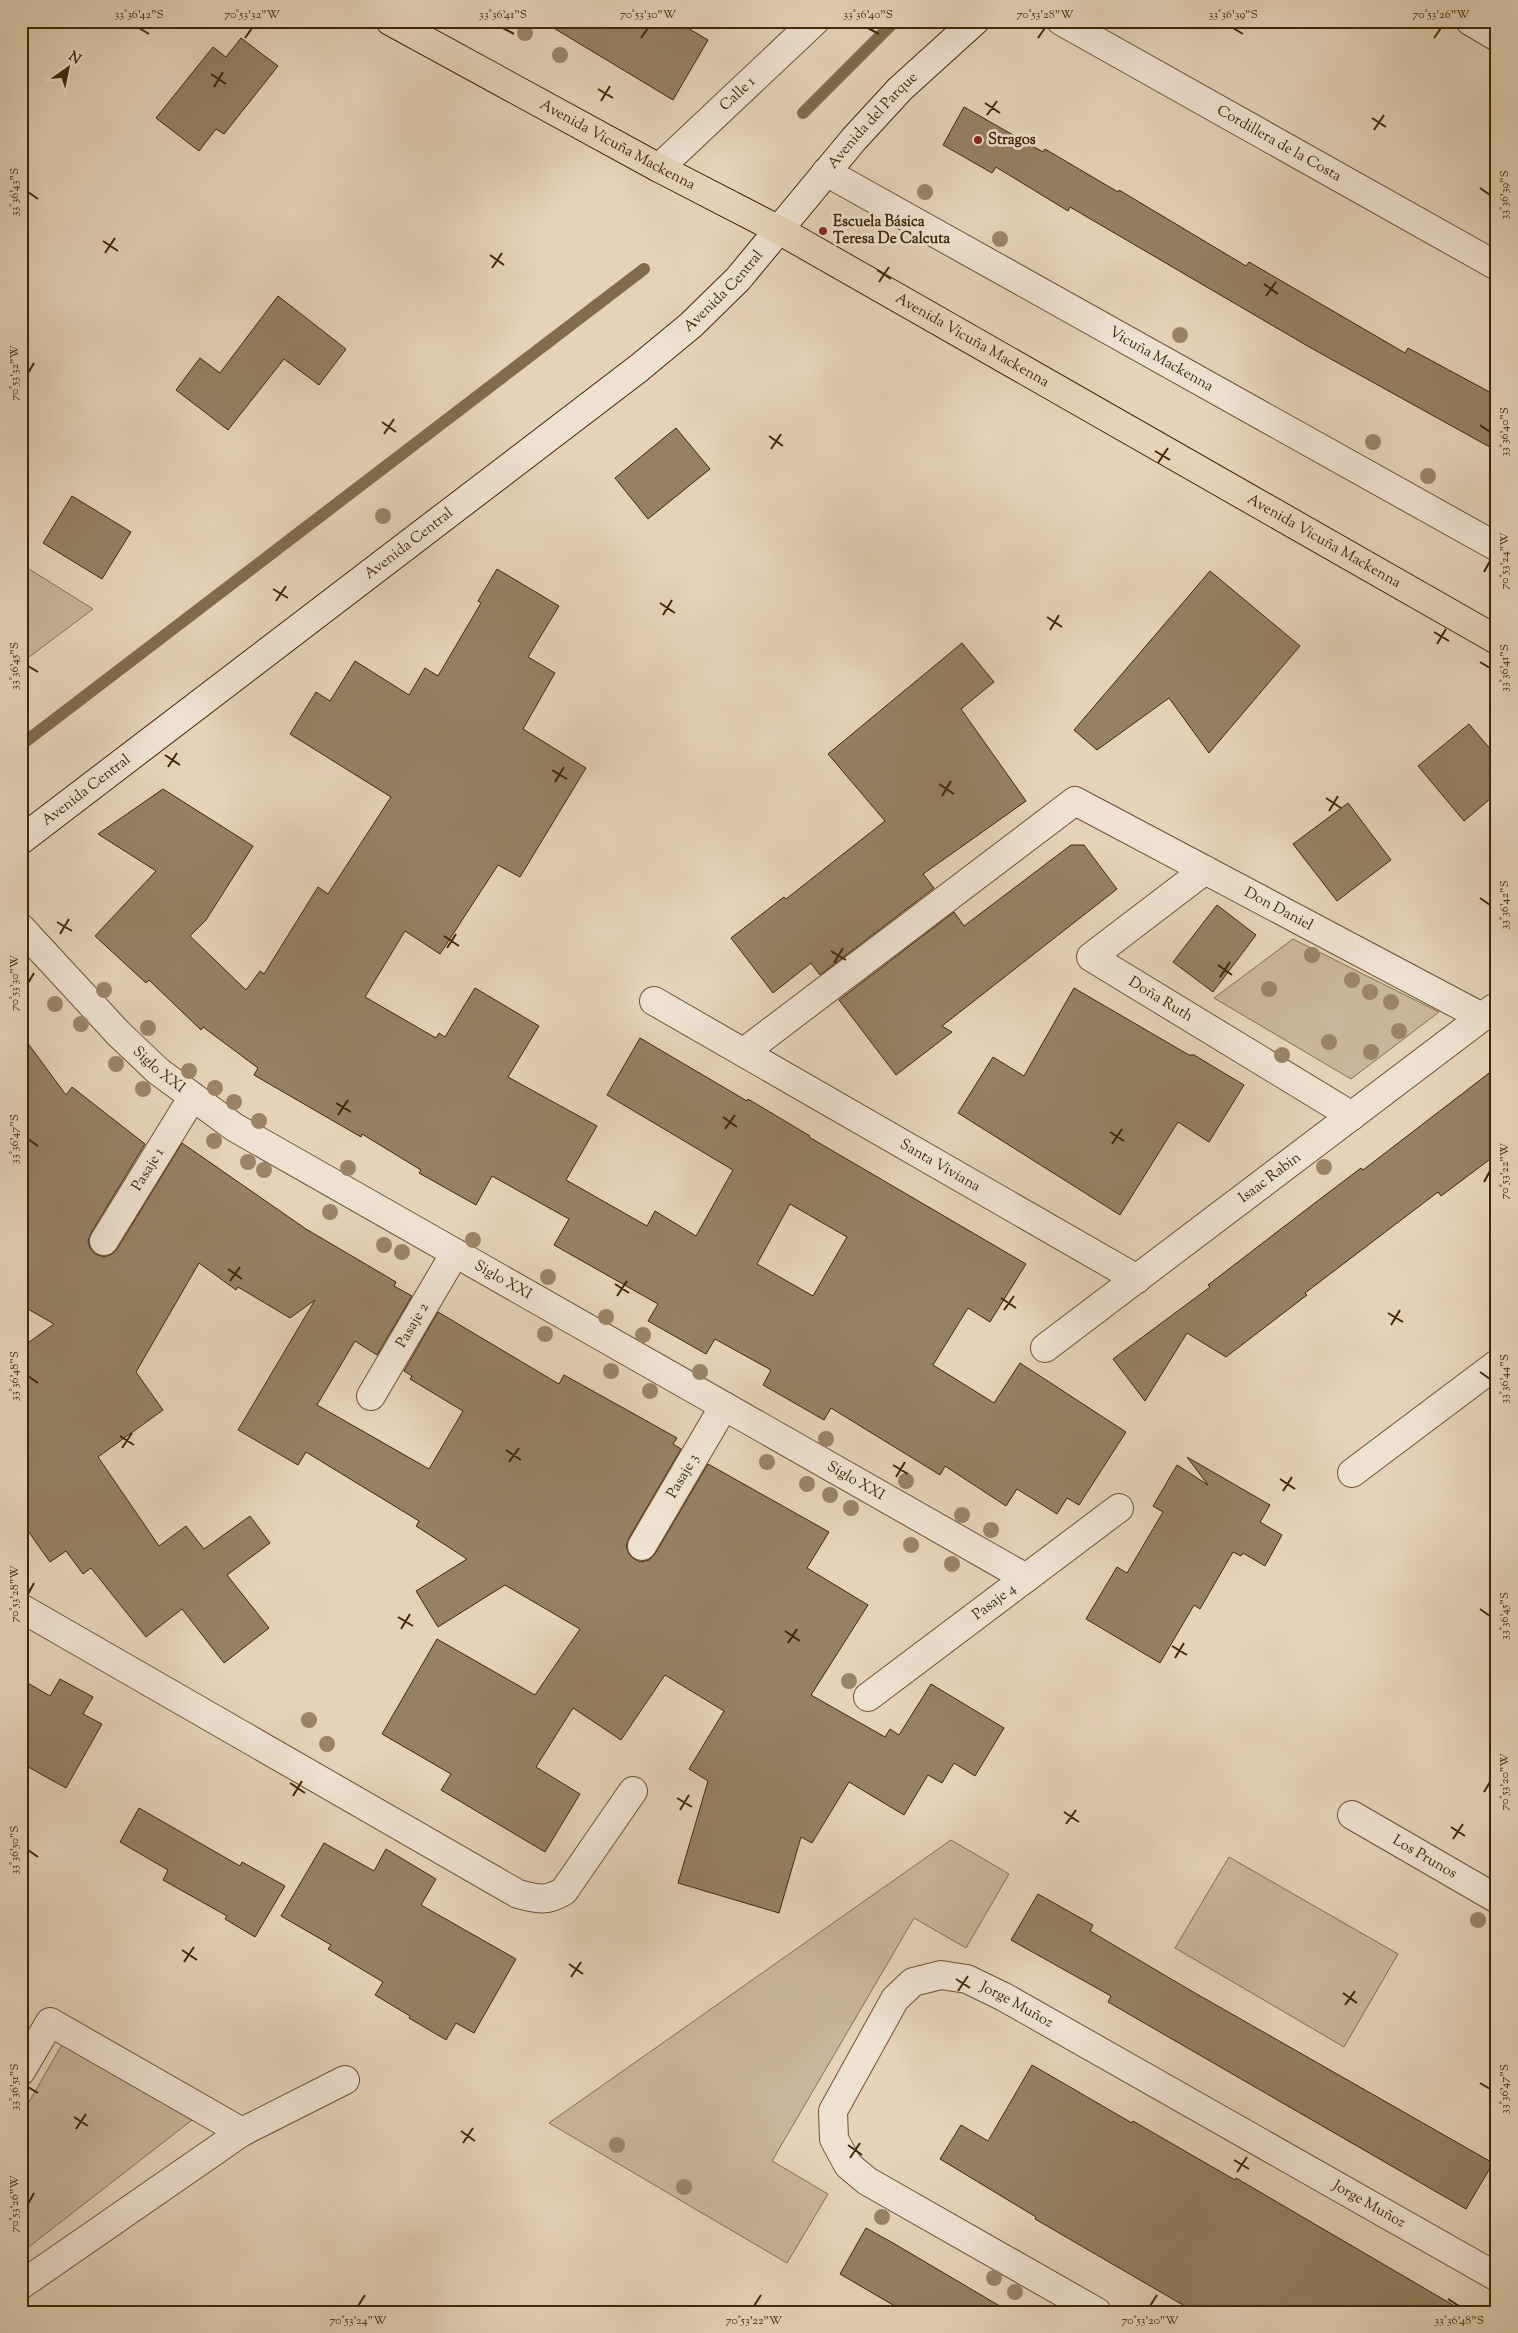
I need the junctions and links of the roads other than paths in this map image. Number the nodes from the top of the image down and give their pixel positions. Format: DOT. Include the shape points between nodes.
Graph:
graph roads {
  1 [pos="390,21"];
  2 [pos="814,21"];
  3 [pos="975,21"];
  4 [pos="1061,21"];
  5 [pos="1470,21"];
  6 [pos="1497,36"];
  7 [pos="659,168"];
  8 [pos="826,172"];
  9 [pos="779,230"];
  10 [pos="1497,266"];
  11 [pos="1497,548"];
  12 [pos="1497,640"];
  13 [pos="21,840"];
  14 [pos="1205,870"];
  15 [pos="21,928"];
  16 [pos="654,1001"];
  17 [pos="1489,1012"];
  18 [pos="744,1052"];
  19 [pos="192,1098"];
  20 [pos="1352,1116"];
  21 [pos="104,1241"];
  22 [pos="455,1253"];
  23 [pos="1137,1279"];
  24 [pos="1045,1348"];
  25 [pos="1497,1364"];
  26 [pos="371,1396"];
  27 [pos="724,1406"];
  28 [pos="1352,1473"];
  29 [pos="1119,1508"];
  30 [pos="642,1546"];
  31 [pos="1026,1578"];
  32 [pos="21,1608"];
  33 [pos="868,1698"];
  34 [pos="633,1791"];
  35 [pos="1352,1815"];
  36 [pos="1497,1899"];
  37 [pos="21,2071"];
  38 [pos="345,2080"];
  39 [pos="242,2132"];
  40 [pos="1497,2277"];
  41 [pos="21,2285"];
  42 [pos="1097,2312"];
  1 -- 7 [label="main road, Avenida Vicuña Mackenna"];
  2 -- 7 [label="street, Calle 1"];
  3 -- 8 [label="street, Avenida del Parque" via="900,89"];
  4 -- 10 [label="street, Cordillera de la Costa"];
  5 -- 6 [label="street"];
  7 -- 9 [label="main road, Avenida Vicuña Mackenna"];
  8 -- 9 [label="street, Avenida del Parque"];
  8 -- 11 [label="street, Vicuña Mackenna"];
  9 -- 12 [label="main road, Avenida Vicuña Mackenna"];
  9 -- 13 [label="street, Avenida Central" via="738,279 691,325 639,368"];
  14 -- 17 [label="street, Don Daniel"];
  14 -- 18 [label="street, Don Daniel" via="1075,800"];
  14 -- 20 [label="street, Doña Ruth" via="1091,958"];
  15 -- 19 [label="street, Siglo XXI" via="118,1033"];
  16 -- 18 [label="street, Santa Viviana"];
  17 -- 20 [label="street, Isaac Rabin"];
  18 -- 23 [label="street, Santa Viviana"];
  19 -- 21 [label="street, Pasaje 1"];
  19 -- 22 [label="street, Siglo XXI" via="234,1127"];
  20 -- 23 [label="street, Isaac Rabin"];
  22 -- 26 [label="street, Pasaje 2"];
  22 -- 27 [label="street, Siglo XXI"];
  23 -- 24 [label="street, Isaac Rabin"];
  25 -- 28 [label="street"];
  27 -- 30 [label="street, Pasaje 3"];
  27 -- 31 [label="street, Siglo XXI"];
  29 -- 31 [label="street, Pasaje 4"];
  31 -- 33 [label="street, Pasaje 4"];
  32 -- 34 [label="street" via="518,1894 551,1899 564,1891"];
  35 -- 36 [label="street, Los Prunos"];
  37 -- 39 [label="street" via="50,2022"];
  38 -- 39 [label="street"];
  39 -- 41 [label="street"];
  40 -- 42 [label="street, Jorge Muñoz" via="1004,1997 967,1979 941,1975 913,1982 895,1999 833,2111 834,2139 848,2165 867,2181"];
}
